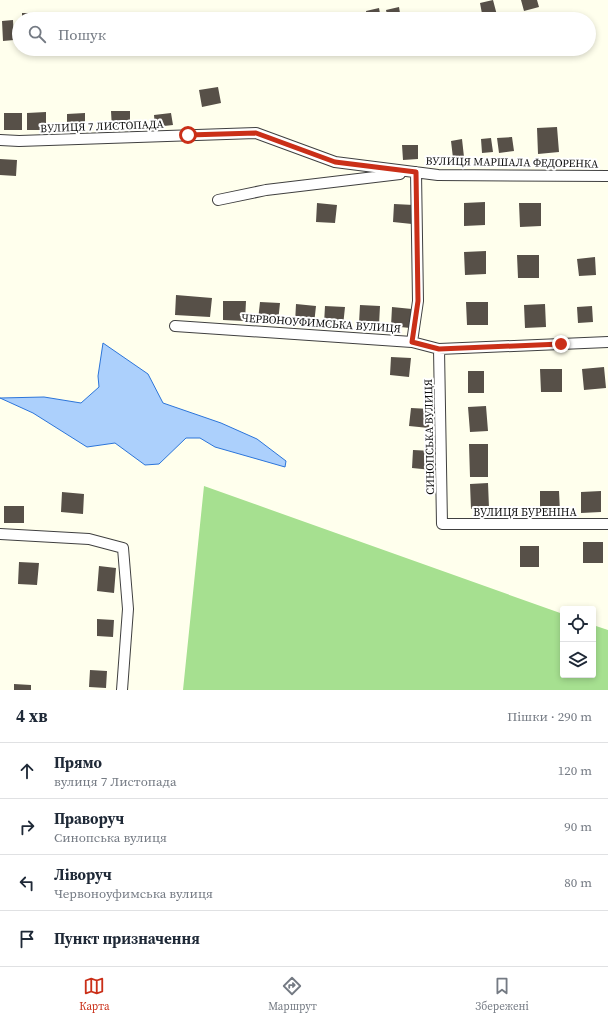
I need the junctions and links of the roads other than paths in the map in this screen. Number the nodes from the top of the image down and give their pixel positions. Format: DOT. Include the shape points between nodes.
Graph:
graph roads {
  1 [pos="0,140"];
  2 [pos="416,172"];
  3 [pos="608,176"];
  4 [pos="218,200"];
  5 [pos="175,326"];
  6 [pos="412,342"];
  7 [pos="608,342"];
  8 [pos="439,349"];
  9 [pos="442,524"];
  10 [pos="608,524"];
  11 [pos="0,534"];
  12 [pos="122,690"];
  1 -- 2 [label="street, ВУЛИЦЯ 7 ЛИСТОПАДА" via="256,133 335,162"];
  2 -- 3 [label="street, ВУЛИЦЯ МАРШАЛА ФЕДОРЕНКА"];
  2 -- 4 [label="street" via="266,190"];
  2 -- 6 [label="street" via="418,301"];
  5 -- 6 [label="street, ЧЕРВОНОУФИМСЬКА ВУЛИЦЯ"];
  6 -- 8 [label="street, ЧЕРВОНОУФИМСЬКА ВУЛИЦЯ"];
  7 -- 8 [label="street, ЧЕРВОНОУФИМСЬКА ВУЛИЦЯ"];
  8 -- 9 [label="street, СИНОПСЬКА ВУЛИЦЯ"];
  9 -- 10 [label="street, ВУЛИЦЯ БУРЕНІНА"];
  11 -- 12 [label="street" via="89,539 124,548 128,609"];
}
